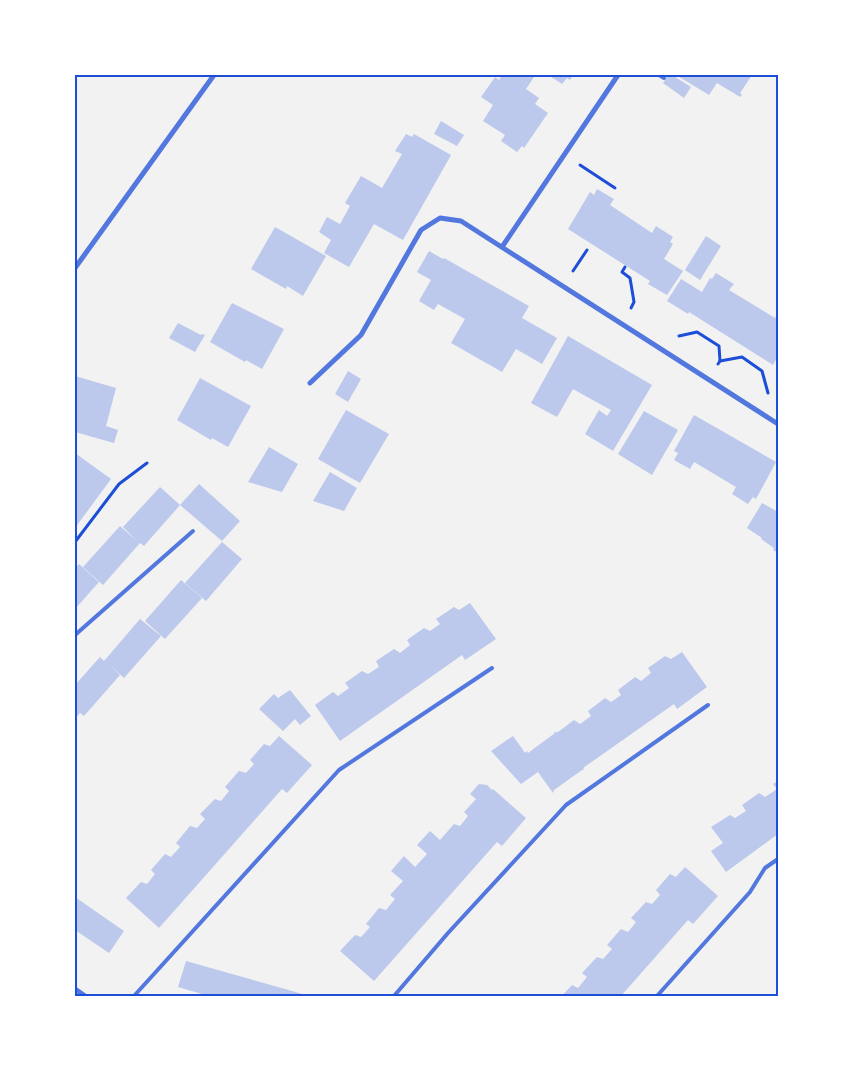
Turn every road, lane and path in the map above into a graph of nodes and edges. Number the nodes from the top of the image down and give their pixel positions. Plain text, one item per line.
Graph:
1 (214, 75) edge
2 (618, 75) edge
3 (659, 75) edge
4 (664, 78) dead end
5 (564, 156) junction
6 (615, 188) dead end
7 (502, 247) junction
8 (587, 250) dead end
9 (75, 268) edge
10 (625, 268) dead end
11 (574, 269) dead end
12 (621, 323) junction
13 (667, 353) junction
14 (720, 361) junction
15 (709, 379) junction
16 (310, 383) dead end
17 (768, 392) dead end
18 (778, 424) edge
19 (147, 463) dead end
20 (193, 531) dead end
21 (75, 542) edge
22 (75, 635) edge
23 (492, 668) dead end
24 (708, 705) dead end
25 (778, 859) edge
26 (75, 989) edge
27 (83, 996) edge
28 (134, 996) edge
29 (394, 996) edge
30 (657, 996) edge

1 - 9 street
2 - 5 street
3 - 4 lane
5 - 6 path
5 - 7 street
7 - 12 street
7 - 16 street
8 - 11 path
10 - 12 path
12 - 13 street
13 - 14 path
13 - 15 street
14 - 15 path
14 - 17 path
15 - 18 street
19 - 21 path
20 - 22 lane
23 - 28 lane
24 - 29 lane
25 - 30 lane
26 - 27 street

